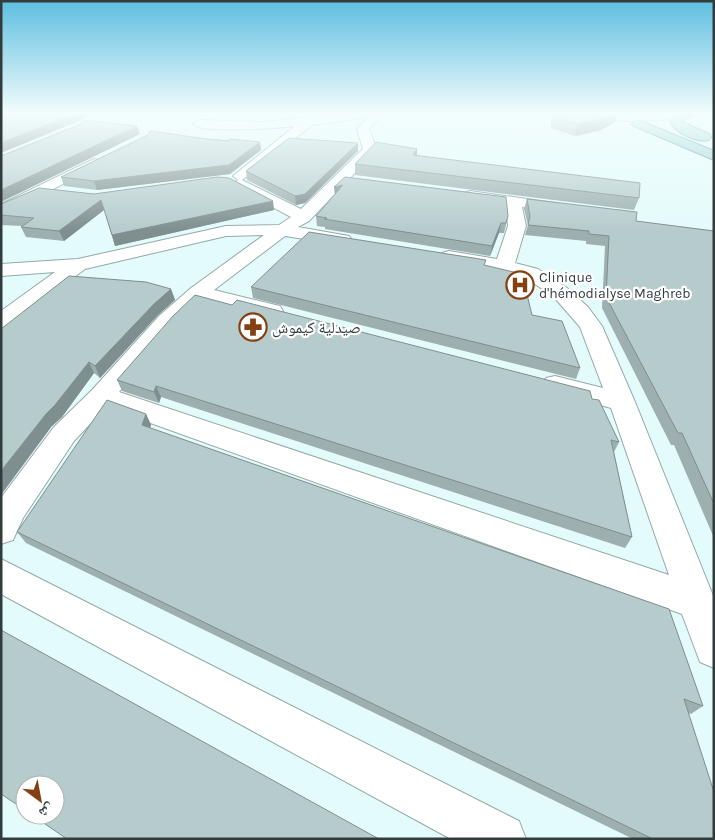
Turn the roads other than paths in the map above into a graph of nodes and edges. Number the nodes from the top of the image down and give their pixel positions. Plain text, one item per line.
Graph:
1 (268, 152) edge
2 (367, 152) edge
3 (110, 155) edge
4 (340, 179) junction
5 (359, 181) edge
6 (41, 190) junction
7 (453, 193) edge
8 (69, 194) edge
9 (514, 201) junction
10 (1, 210) edge
11 (581, 210) edge
12 (303, 217) junction
13 (282, 230) junction
14 (369, 244) edge
15 (427, 254) edge
16 (78, 265) junction
17 (504, 266) junction
18 (1, 270) edge
19 (1, 278) edge
20 (198, 292) junction
21 (28, 300) junction
22 (294, 317) edge
23 (1, 321) edge
24 (535, 379) edge
25 (101, 396) junction
26 (622, 402) junction
27 (1, 530) edge
28 (1, 575) edge
29 (695, 601) junction
30 (714, 648) edge
31 (501, 839) edge

1 - 12 street
2 - 4 street
3 - 6 street
4 - 5 street
4 - 12 street
6 - 8 street
6 - 10 street
7 - 9 street
9 - 11 street
9 - 17 street
12 - 13 street
13 - 14 street
13 - 16 street
13 - 20 street
15 - 17 street
16 - 18 street
16 - 21 street
17 - 26 street
19 - 21 street
20 - 22 street
20 - 25 street
21 - 23 street
24 - 26 street
25 - 27 street
25 - 29 street
26 - 29 street
28 - 31 street
29 - 30 street

